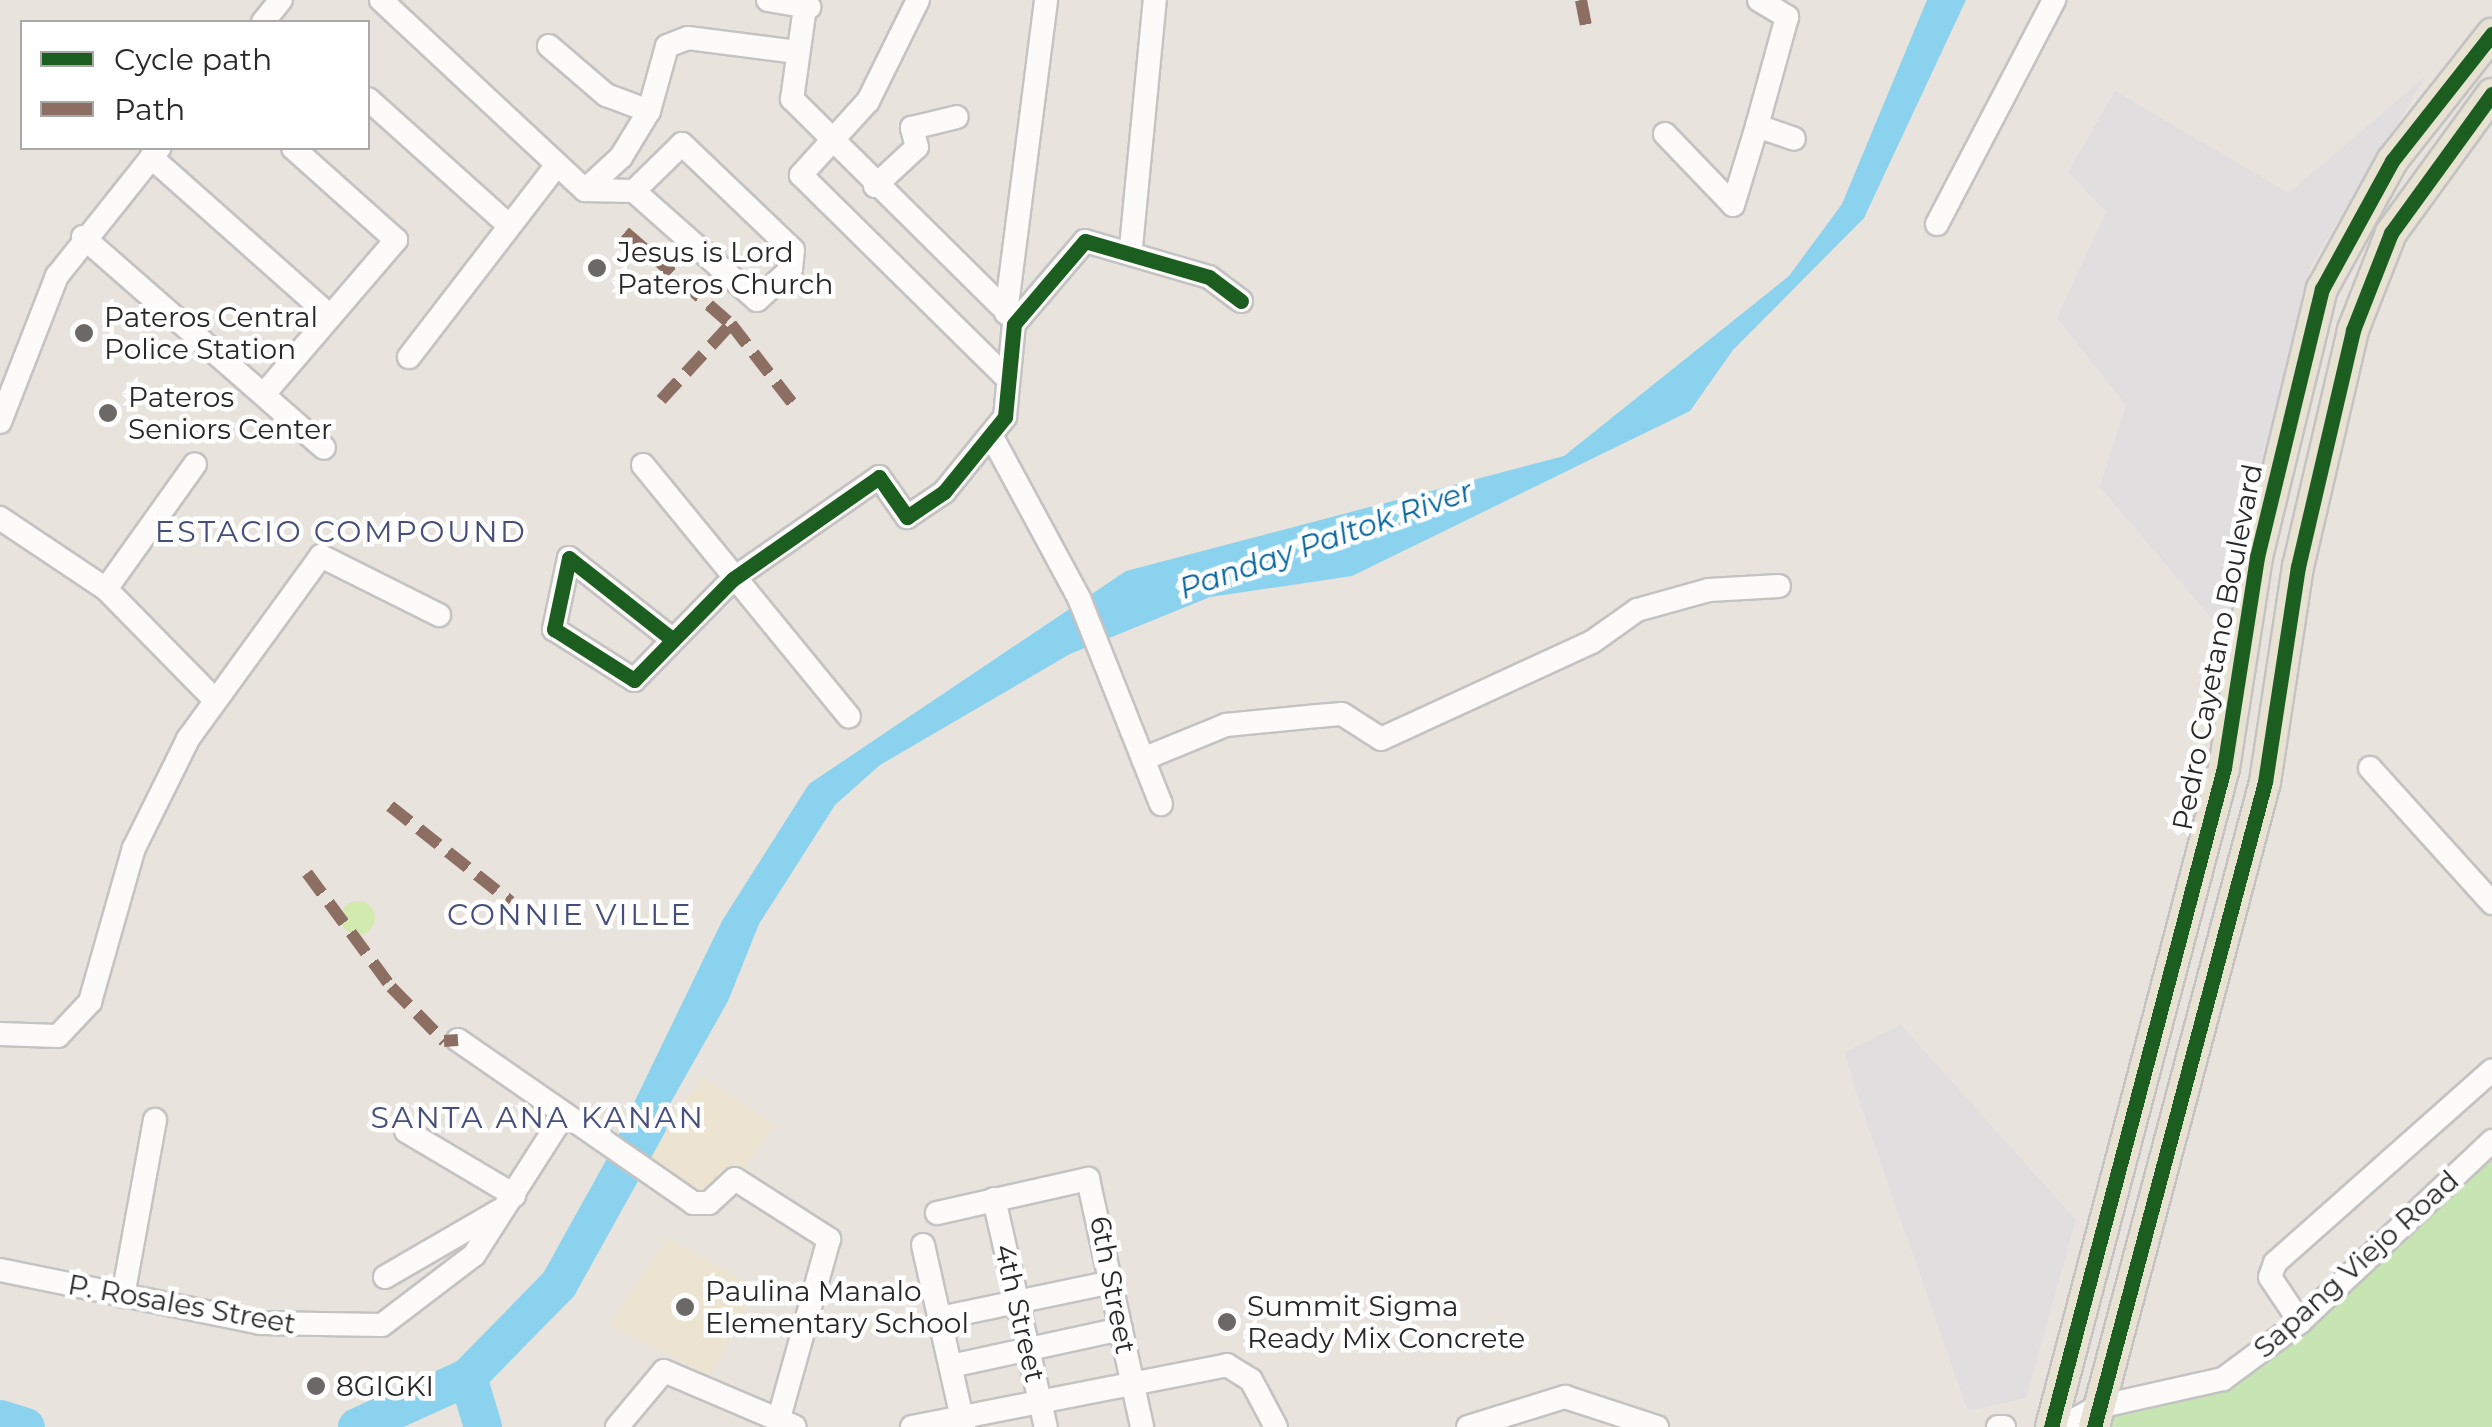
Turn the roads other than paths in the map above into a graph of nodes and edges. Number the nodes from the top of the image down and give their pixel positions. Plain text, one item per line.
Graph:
1 (380, 0) edge
2 (768, 0) edge
3 (918, 0) edge
4 (1046, 0) edge
5 (1155, 0) edge
6 (1760, 0) edge
7 (2054, 0) edge
8 (806, 4) edge
9 (2492, 34) edge
10 (549, 46) dead end
11 (797, 52) junction
12 (2492, 94) edge
13 (370, 101) edge
14 (649, 111) junction
15 (956, 117) dead end
16 (1757, 126) junction
17 (1665, 134) dead end
18 (1794, 139) dead end
19 (830, 141) junction
20 (295, 150) edge
21 (155, 152) edge
22 (557, 165) junction
23 (876, 186) junction
24 (585, 190) junction
25 (634, 190) junction
26 (506, 222) junction
27 (1937, 224) dead end
28 (83, 237) junction
29 (1132, 247) junction
30 (1242, 302) dead end
31 (1007, 314) junction
32 (330, 316) junction
33 (409, 357) dead end
34 (1006, 377) junction
35 (264, 394) junction
36 (0, 422) edge
37 (992, 437) junction
38 (324, 448) dead end
39 (195, 464) dead end
40 (642, 465) dead end
41 (0, 518) edge
42 (733, 579) junction
43 (1779, 586) dead end
44 (106, 589) junction
45 (439, 615) dead end
46 (668, 636) junction
47 (212, 698) junction
48 (849, 717) dead end
49 (1143, 760) junction
50 (2370, 768) dead end
51 (1161, 804) dead end
52 (2492, 903) edge
53 (0, 1034) edge
54 (458, 1040) dead end
55 (2492, 1070) edge
56 (564, 1116) junction
57 (154, 1120) dead end
58 (406, 1131) dead end
59 (2492, 1141) edge
60 (994, 1199) junction
61 (510, 1201) junction
62 (937, 1213) dead end
63 (924, 1246) dead end
64 (0, 1270) edge
65 (385, 1277) dead end
66 (1112, 1282) junction
67 (123, 1296) junction
68 (1017, 1301) junction
69 (940, 1318) junction
70 (2300, 1322) junction
71 (1121, 1329) junction
72 (1028, 1350) junction
73 (950, 1366) junction
74 (1133, 1384) junction
75 (1041, 1402) junction
76 (2096, 1417) edge
77 (963, 1422) edge
78 (787, 1423) edge
79 (616, 1427) edge
80 (912, 1427) edge
81 (1046, 1427) edge
82 (1142, 1427) edge
83 (1276, 1427) edge
84 (1468, 1427) edge
85 (1657, 1427) edge
86 (2051, 1427) edge
87 (2060, 1427) edge

1 - 22 street
2 - 8 street
3 - 19 street
4 - 31 street
5 - 29 street
6 - 16 street
7 - 27 street
8 - 11 street
9 - 86 main road, Pedro Cayetano Boulevard
10 - 14 street
11 - 14 street
11 - 19 street
12 - 76 main road
13 - 26 street
14 - 24 street
15 - 23 street
16 - 17 street
16 - 18 street
19 - 23 street
19 - 34 street
20 - 32 street
21 - 28 street
21 - 32 street
22 - 24 street
22 - 26 street
23 - 31 street
24 - 25 street
25 - 25 street
26 - 33 street
28 - 35 street
28 - 36 street
29 - 30 street
29 - 31 street
31 - 34 street
32 - 35 street
34 - 37 street
35 - 38 street
37 - 42 street
37 - 49 street
39 - 44 street
40 - 42 street
41 - 44 street
42 - 46 street
42 - 48 street
43 - 49 street
44 - 47 street
45 - 47 street
46 - 46 street
47 - 53 street
49 - 51 street
50 - 52 street
54 - 56 street
55 - 70 street
56 - 61 street, P. Rosales Street
56 - 78 street
57 - 67 street
58 - 61 street
59 - 70 street, Sapang Viejo Road
60 - 62 street, 6th Street
60 - 66 street, 6th Street
60 - 68 street, 4th Street
61 - 65 street
61 - 67 street, P. Rosales Street
63 - 69 street
64 - 67 street, P. Rosales Street
66 - 68 street
66 - 71 street, 6th Street
68 - 69 street
68 - 72 street, 4th Street
69 - 73 street
70 - 76 street, Sapang Viejo Road
71 - 72 street
71 - 74 street, 6th Street
72 - 73 street
72 - 75 street, 4th Street
73 - 77 street
74 - 75 street
74 - 82 street, 6th Street
74 - 83 street
75 - 77 street
75 - 81 street, 4th Street
76 - 87 street, Sapang Viejo Road
77 - 80 street
78 - 79 street
84 - 85 street

